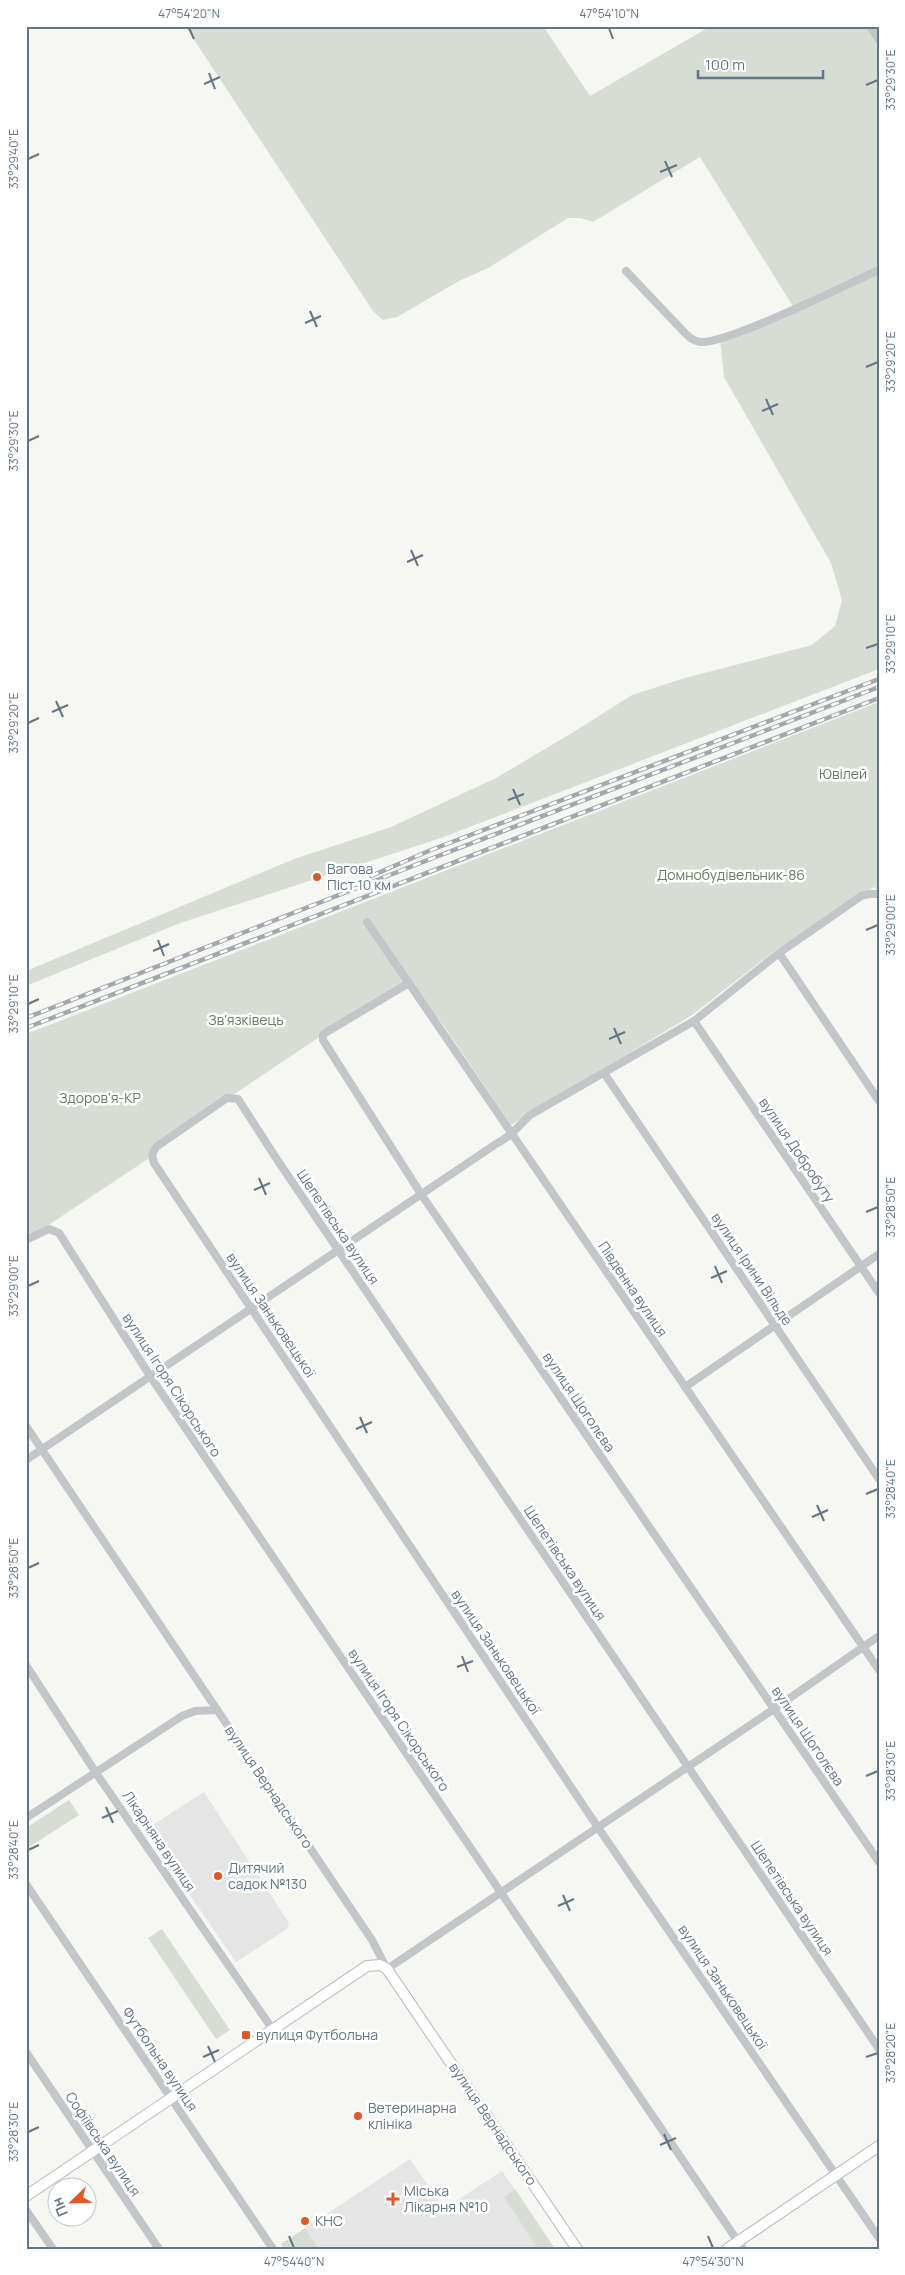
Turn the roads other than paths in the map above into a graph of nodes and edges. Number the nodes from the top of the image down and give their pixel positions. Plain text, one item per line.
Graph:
1 (870, 26) edge
2 (879, 40) edge
3 (626, 270) dead end
4 (879, 270) edge
5 (876, 894) edge
6 (879, 901) edge
7 (367, 922) dead end
8 (779, 954) junction
9 (408, 983) junction
10 (694, 1021) junction
11 (604, 1073) junction
12 (228, 1098) joint
13 (879, 1101) edge
14 (513, 1135) junction
15 (421, 1194) junction
16 (26, 1240) edge
17 (339, 1250) junction
18 (879, 1254) edge
19 (861, 1266) junction
20 (879, 1293) edge
21 (251, 1307) junction
22 (775, 1325) junction
23 (150, 1376) junction
24 (685, 1387) junction
25 (26, 1426) edge
26 (42, 1449) junction
27 (26, 1460) edge
28 (879, 1479) edge
29 (879, 1636) edge
30 (863, 1647) junction
31 (26, 1666) edge
32 (879, 1670) edge
33 (774, 1709) junction
34 (217, 1710) junction
35 (687, 1766) junction
36 (96, 1773) junction
37 (26, 1818) edge
38 (597, 1826) junction
39 (879, 1862) edge
40 (26, 1884) edge
41 (499, 1892) junction
42 (387, 1969) junction
43 (273, 2030) junction
44 (879, 2049) edge
45 (26, 2052) edge
46 (171, 2098) junction
47 (879, 2146) edge
48 (92, 2151) junction
49 (836, 2175) junction
50 (26, 2196) edge
51 (26, 2210) edge
52 (879, 2238) edge
53 (741, 2245) edge
54 (52, 2249) edge
55 (159, 2249) edge
56 (273, 2249) edge
57 (577, 2249) edge
58 (727, 2249) edge

1 - 2 street
3 - 4 street
5 - 6 street
5 - 8 street
7 - 9 street, Південна вулиця
8 - 10 street
8 - 13 street
9 - 14 street, Південна вулиця
9 - 15 street, вулиця Щоголєва
10 - 11 street
10 - 19 street, вулиця Добробуту
11 - 14 street
11 - 22 street, вулиця Ірини Вільде
12 - 17 street, Шепетівська вулиця
12 - 21 street, вулиця Заньковецької
14 - 15 street
14 - 24 street, Південна вулиця
15 - 17 street
15 - 33 street, вулиця Щоголєва
16 - 23 street, вулиця Ігоря Сікорського
17 - 21 street
17 - 35 street, Шепетівська вулиця
18 - 19 street
19 - 20 street, вулиця Добробуту
19 - 22 street
21 - 23 street
21 - 38 street, вулиця Заньковецької
22 - 24 street
22 - 28 street, вулиця Ірини Вільде
23 - 26 street
23 - 41 street, вулиця Ігоря Сікорського
24 - 30 street, Південна вулиця
25 - 26 street, вулиця Вернадського
26 - 27 street
26 - 34 street, вулиця Вернадського
29 - 30 street
30 - 32 street, Південна вулиця
30 - 33 street
31 - 36 street, Лікарняна вулиця
33 - 35 street
33 - 39 street, вулиця Щоголєва
34 - 36 street
34 - 42 street, вулиця Вернадського
35 - 38 street
35 - 44 street, Шепетівська вулиця
36 - 37 street
36 - 43 street, Лікарняна вулиця
38 - 41 street
38 - 49 street, вулиця Заньковецької
40 - 46 street, Футбольна вулиця
41 - 42 street
41 - 53 street, вулиця Ігоря Сікорського
42 - 43 street
42 - 57 street, вулиця Вернадського
43 - 46 street
45 - 48 street, Софіївська вулиця
46 - 48 street
46 - 56 street, Футбольна вулиця
47 - 49 street
48 - 50 street
48 - 55 street, Софіївська вулиця
49 - 52 street, вулиця Заньковецької
49 - 53 street
51 - 54 street
53 - 58 street

